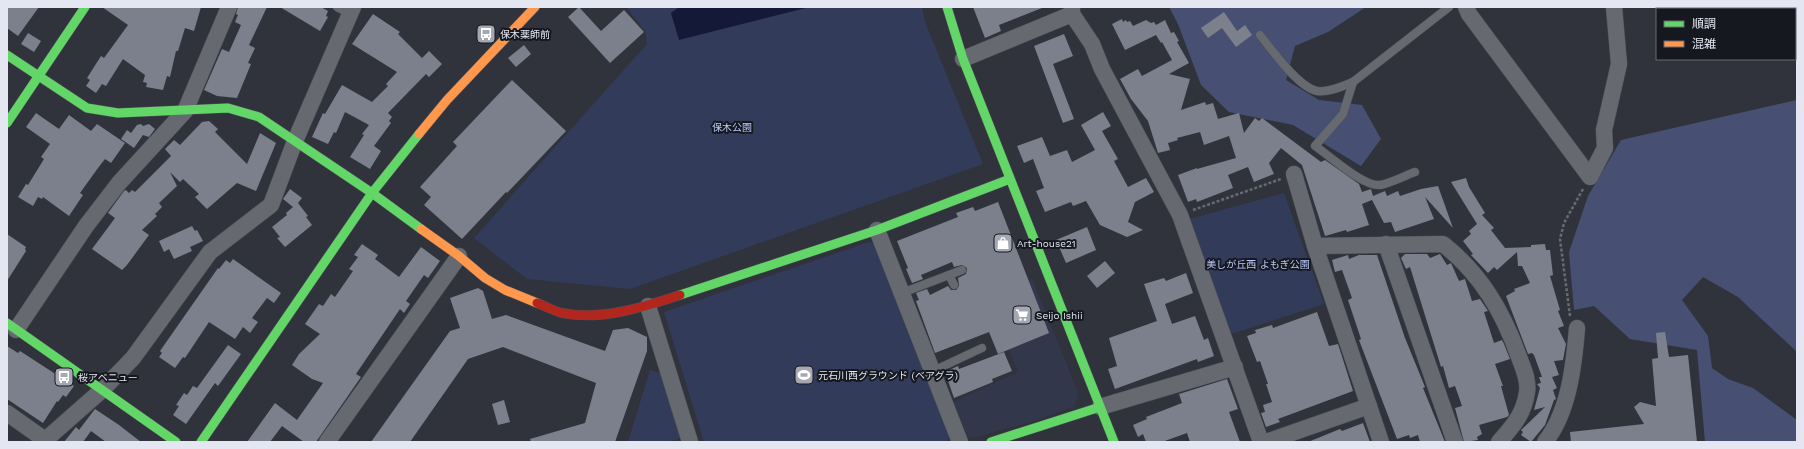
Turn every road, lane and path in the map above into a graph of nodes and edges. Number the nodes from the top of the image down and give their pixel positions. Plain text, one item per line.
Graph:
1 (85, 7) edge
2 (229, 7) edge
3 (535, 7) edge
4 (946, 7) edge
5 (1449, 7) edge
6 (1466, 7) edge
7 (1614, 7) edge
8 (346, 9) edge
9 (1072, 11) edge
10 (1260, 35) dead end
11 (7, 55) edge
12 (963, 59) junction
13 (39, 76) junction
14 (1353, 82) junction
15 (185, 111) junction
16 (7, 123) edge
17 (295, 141) junction
18 (1415, 172) dead end
19 (1294, 174) joint
20 (1590, 177) junction
21 (1010, 179) junction
22 (372, 194) junction
23 (1180, 215) junction
24 (877, 230) junction
25 (1386, 244) junction
26 (1315, 246) junction
27 (459, 256) junction
28 (962, 270) dead end
29 (949, 275) junction
30 (954, 285) dead end
31 (902, 293) junction
32 (648, 306) junction
33 (12, 326) edge
34 (1576, 328) joint
35 (982, 348) dead end
36 (1235, 367) junction
37 (933, 371) junction
38 (102, 390) junction
39 (1368, 406) junction
40 (1100, 407) junction
41 (7, 413) edge
42 (46, 441) edge
43 (176, 442) edge
44 (200, 442) edge
45 (327, 442) edge
46 (690, 442) edge
47 (960, 442) edge
48 (991, 442) edge
49 (1114, 442) edge
50 (1261, 442) edge
51 (1266, 442) edge
52 (1381, 442) edge
53 (1455, 442) edge
54 (1499, 442) edge
55 (1545, 442) edge

1 - 13 street
2 - 15 street
3 - 22 street
4 - 12 street
5 - 14 lane
6 - 20 street
7 - 20 street
8 - 17 street
9 - 12 street
9 - 23 street
10 - 14 lane
11 - 13 street
12 - 21 street
13 - 15 street
13 - 16 street
14 - 18 lane
15 - 17 street
15 - 33 street
17 - 22 street
17 - 38 street
19 - 23 path
19 - 26 street
20 - 34 path
21 - 24 street
21 - 40 street
22 - 27 street
22 - 44 street
23 - 36 street
24 - 31 street
24 - 32 street
25 - 26 street
25 - 53 street
25 - 54 street
26 - 39 street
27 - 32 street
27 - 45 street
28 - 29 lane
29 - 30 lane
29 - 31 lane
31 - 37 street
32 - 46 street
33 - 38 street
34 - 55 street
35 - 37 lane
36 - 40 street
36 - 50 street
37 - 47 street
38 - 42 street
38 - 43 street
39 - 51 street
39 - 52 street
40 - 48 street
40 - 49 street
41 - 42 street

